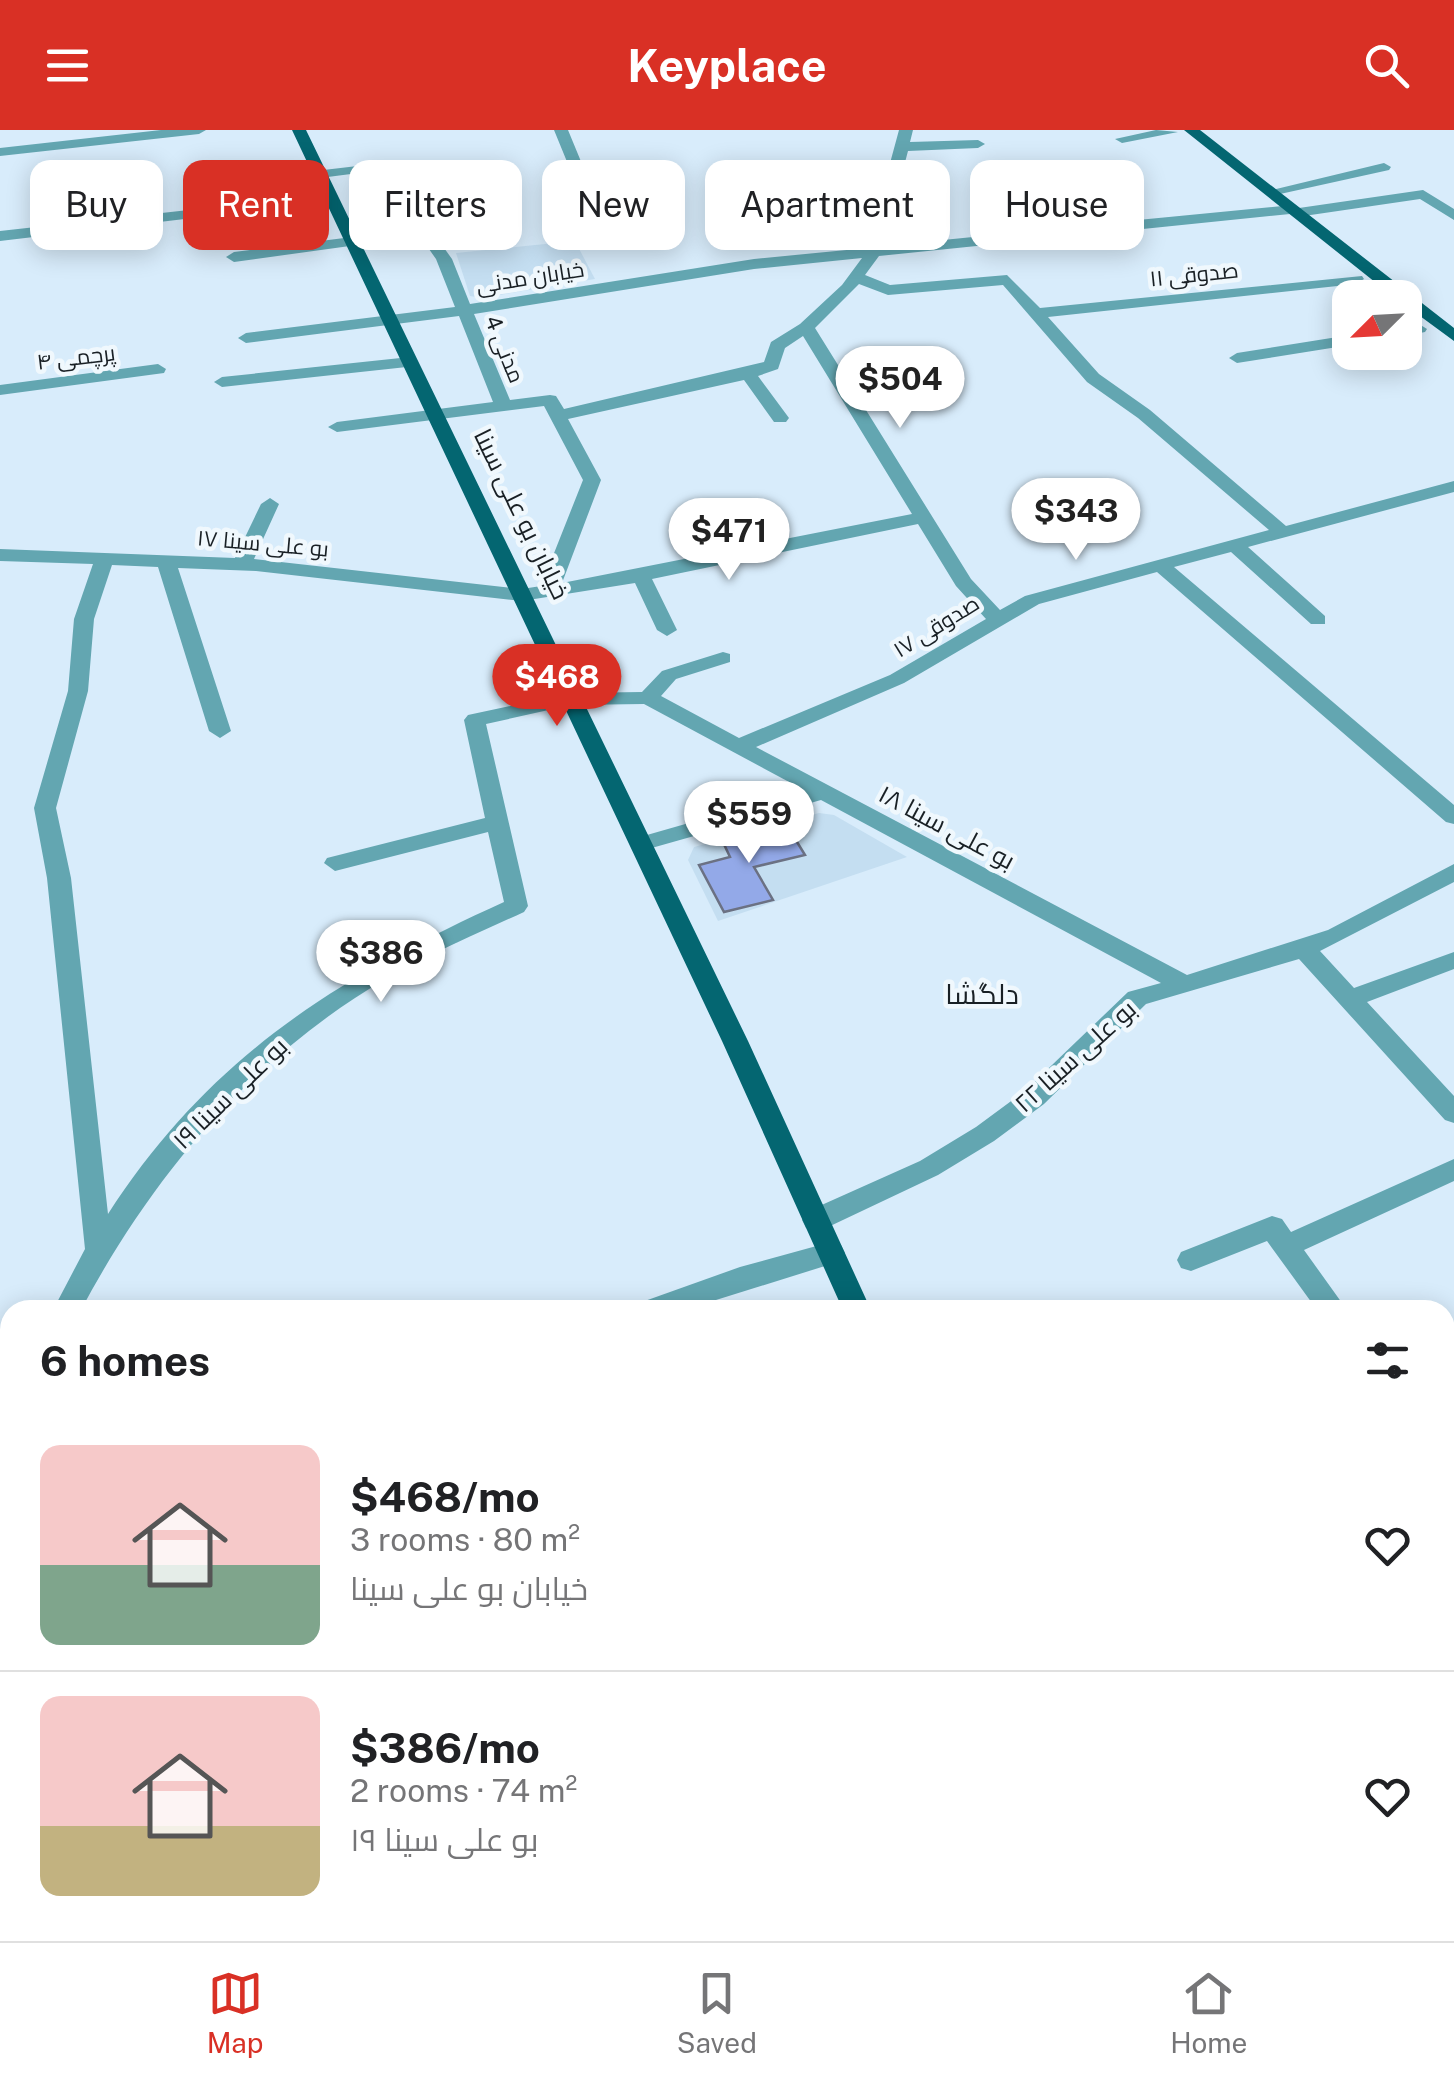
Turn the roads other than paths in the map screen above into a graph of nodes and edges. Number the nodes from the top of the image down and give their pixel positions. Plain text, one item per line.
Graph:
1 (199, 130) edge
2 (299, 130) edge
3 (561, 130) edge
4 (906, 130) edge
5 (1191, 130) edge
6 (1170, 131) edge
7 (1122, 140) dead end
8 (979, 145) dead end
9 (901, 147) junction
10 (0, 152) edge
11 (313, 160) edge
12 (573, 160) edge
13 (1384, 167) dead end
14 (329, 173) edge
15 (1271, 192) junction
16 (329, 194) edge
17 (331, 198) junction
18 (1290, 214) junction
19 (1454, 216) edge
20 (1144, 226) edge
21 (0, 236) edge
22 (349, 236) edge
23 (1330, 239) junction
24 (349, 242) edge
25 (970, 242) edge
26 (1310, 242) junction
27 (356, 250) edge
28 (874, 252) junction
29 (234, 256) dead end
30 (857, 276) junction
31 (1356, 279) joint
32 (466, 310) junction
33 (1037, 313) junction
34 (390, 320) junction
35 (806, 327) junction
36 (1422, 334) edge
37 (1454, 336) edge
38 (246, 338) dead end
39 (1332, 343) edge
40 (1454, 355) edge
41 (1237, 358) dead end
42 (410, 362) junction
43 (158, 369) dead end
44 (748, 374) junction
45 (222, 382) dead end
46 (0, 390) edge
47 (503, 404) junction
48 (556, 407) junction
49 (435, 414) junction
50 (780, 418) dead end
51 (338, 428) dead end
52 (1450, 491) edge
53 (270, 504) dead end
54 (926, 516) junction
55 (1283, 532) junction
56 (1235, 546) junction
57 (0, 555) edge
58 (104, 559) junction
59 (166, 561) junction
60 (242, 564) junction
61 (1161, 566) junction
62 (641, 576) junction
63 (549, 590) junction
64 (522, 595) junction
65 (996, 618) junction
66 (1318, 620) dead end
67 (667, 630) dead end
68 (723, 658) dead end
69 (648, 698) junction
70 (571, 700) junction
71 (220, 732) dead end
72 (738, 746) junction
73 (824, 792) junction
74 (1454, 817) edge
75 (498, 822) junction
76 (640, 844) junction
77 (335, 863) dead end
78 (1454, 872) edge
79 (1304, 949) junction
80 (1454, 960) edge
81 (1183, 984) junction
82 (1353, 998) junction
83 (1454, 1112) edge
84 (1454, 1169) edge
85 (816, 1220) junction
86 (98, 1246) junction
87 (1286, 1246) junction
88 (831, 1253) junction
89 (1191, 1260) dead end
90 (72, 1300) edge
91 (680, 1300) edge
92 (852, 1300) edge
93 (1326, 1300) edge

1 - 10 street
2 - 11 main road, خیابان بو علی سینا
3 - 12 street
4 - 9 street
5 - 15 main road
6 - 7 street
6 - 18 main road
8 - 9 street
9 - 28 street
13 - 15 street
14 - 32 street, مدنی 4
15 - 18 main road
16 - 17 main road, خیابان بو علی سینا
17 - 21 street
17 - 22 main road, خیابان بو علی سینا
18 - 19 street, خیابان مدنی
18 - 20 street, خیابان مدنی
18 - 23 main road
18 - 26 main road
23 - 26 main road
23 - 37 main road
24 - 29 street
25 - 28 street, خیابان مدنی
26 - 31 main road
27 - 34 main road, خیابان بو علی سینا
28 - 30 street
28 - 32 street, خیابان مدنی
30 - 33 street
30 - 35 street
31 - 33 street, صدوقی ۱۱
32 - 34 street, خیابان مدنی
32 - 47 street, مدنی 4
33 - 55 street
34 - 38 street, خیابان مدنی
34 - 42 main road, خیابان بو علی سینا
35 - 44 street
35 - 54 street
36 - 40 main road
39 - 41 street
42 - 45 street
42 - 49 main road, خیابان بو علی سینا
43 - 46 street, پرچمی ۴
44 - 48 street
44 - 50 street
47 - 48 street
47 - 49 street
48 - 63 street
49 - 51 street
49 - 64 main road, خیابان بو علی سینا
52 - 55 street, صدوقی ۱۷
53 - 60 street
54 - 62 street, بو علی سینا ۱۷
54 - 65 street
55 - 56 street, صدوقی ۱۷
56 - 61 street, صدوقی ۱۷
56 - 66 street
57 - 58 street, بو علی سینا ۱۷
58 - 59 street, بو علی سینا ۱۷
58 - 86 street
59 - 60 street, بو علی سینا ۱۷
59 - 71 street
60 - 64 street, بو علی سینا ۱۷
61 - 65 street, صدوقی ۱۷
61 - 74 street
62 - 63 street, بو علی سینا ۱۷
62 - 67 street
63 - 64 street, بو علی سینا ۱۷
64 - 70 main road, خیابان بو علی سینا
65 - 72 street, صدوقی ۱۷
68 - 69 street
69 - 70 street, بو علی سینا ۱۸
69 - 72 street, بو علی سینا ۱۸
70 - 75 street, بو علی سینا ۱۹
70 - 76 main road, خیابان بو علی سینا
72 - 73 street, بو علی سینا ۱۸
73 - 76 street
73 - 81 street, بو علی سینا ۱۸
75 - 77 street
75 - 86 street, بو علی سینا ۱۹
76 - 85 main road, خیابان بو علی سینا
78 - 79 street, بو علی سینا ۲۲
79 - 81 street, بو علی سینا ۲۲
79 - 82 street
80 - 82 street
81 - 85 street, بو علی سینا ۲۲
82 - 83 street
84 - 87 street
85 - 88 main road, خیابان بو علی سینا
86 - 90 street, بو علی سینا ۱۹
87 - 89 street
87 - 93 street
88 - 91 street
88 - 92 main road, خیابان بو علی سینا

